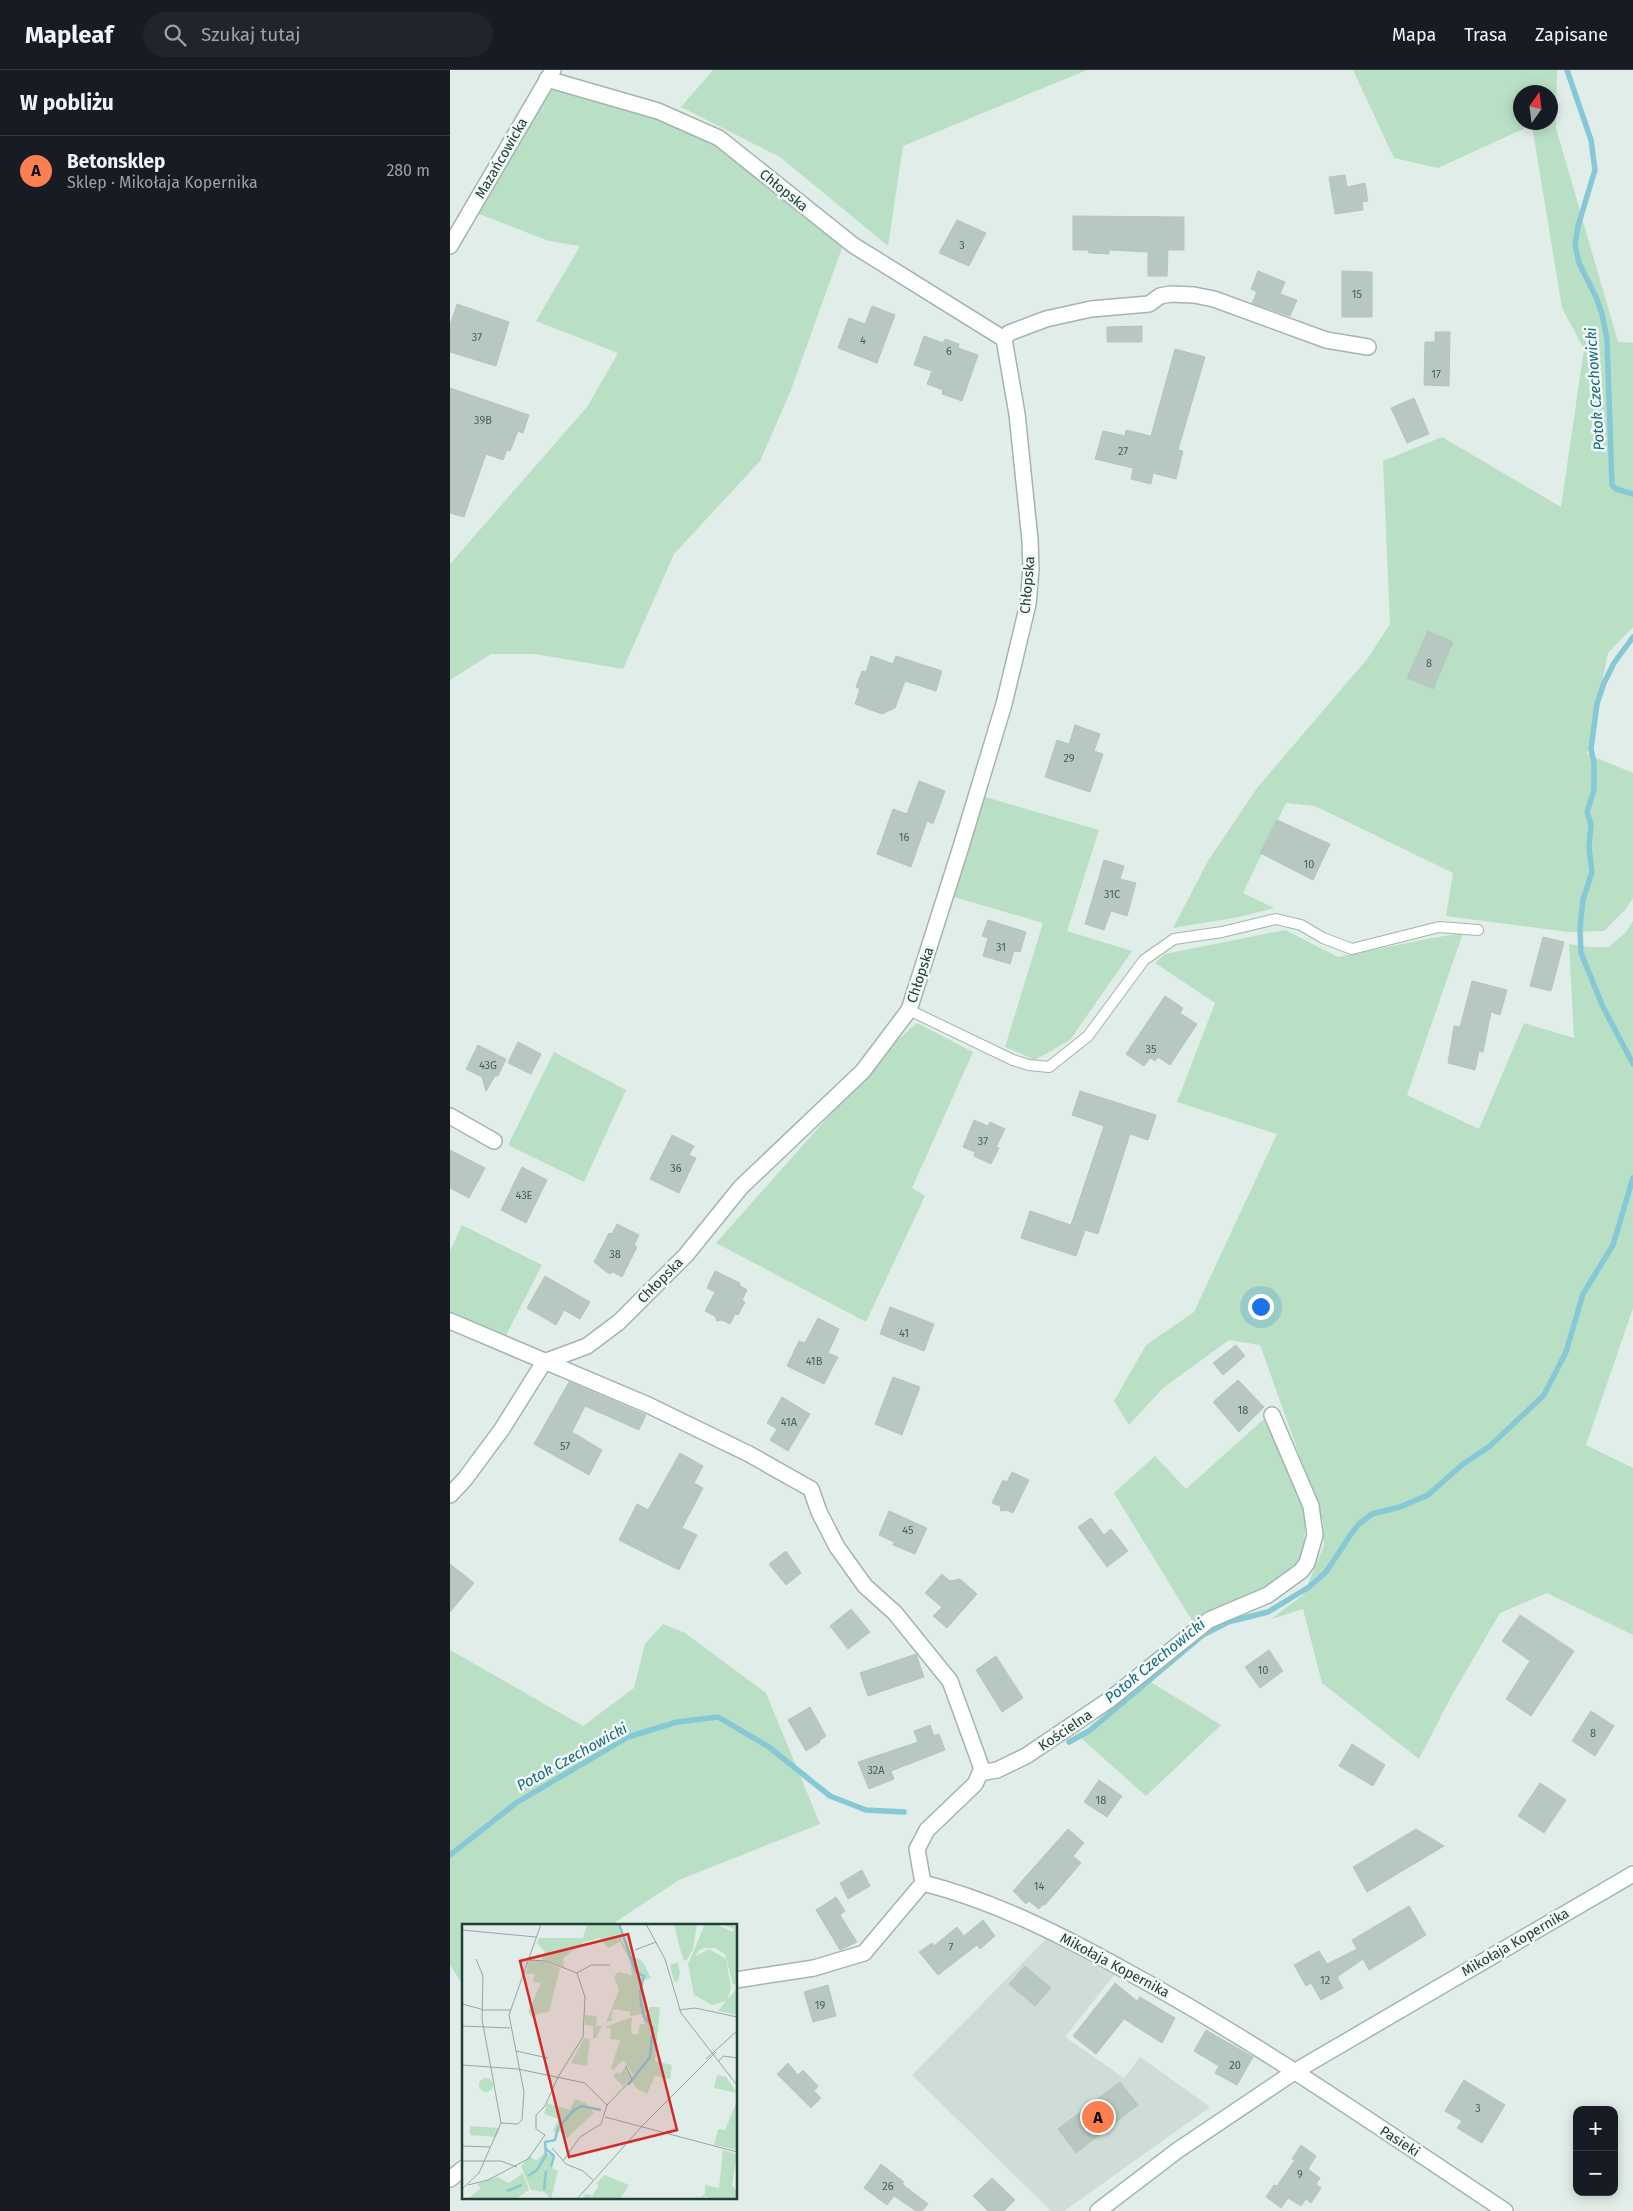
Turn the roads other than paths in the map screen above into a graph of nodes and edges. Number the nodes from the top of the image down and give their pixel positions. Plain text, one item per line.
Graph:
1 (550, 74) edge
2 (450, 246) edge
3 (1004, 340) junction
4 (1368, 347) dead end
5 (1478, 930) dead end
6 (909, 1010) junction
7 (450, 1116) edge
8 (494, 1141) dead end
9 (450, 1321) edge
10 (544, 1362) junction
11 (1272, 1416) dead end
12 (450, 1495) edge
13 (980, 1773) junction
14 (1633, 1874) edge
15 (923, 1883) junction
16 (738, 1980) edge
17 (1294, 2072) junction
18 (462, 2170) edge
19 (450, 2179) edge
20 (1098, 2211) edge
21 (1505, 2211) edge

1 - 2 street, Mazańcowicka
1 - 3 street, Chłopska
3 - 4 street
3 - 6 street, Chłopska
5 - 6 lane
6 - 10 street, Chłopska
7 - 8 street
9 - 10 street
10 - 12 street
10 - 13 street
11 - 13 street, Kościelna
13 - 15 street
14 - 17 street, Mikołaja Kopernika
15 - 16 street
15 - 17 street, Mikołaja Kopernika
17 - 20 street, Mikołaja Kopernika
17 - 21 street, Pasieki
18 - 19 street

